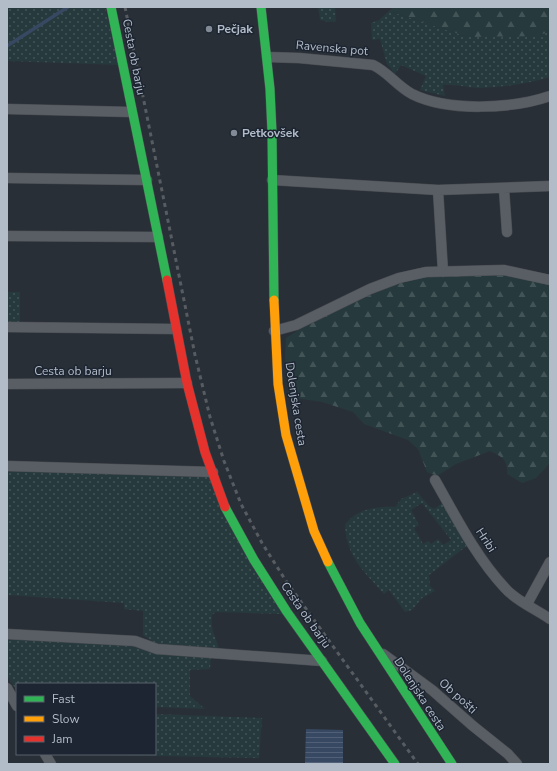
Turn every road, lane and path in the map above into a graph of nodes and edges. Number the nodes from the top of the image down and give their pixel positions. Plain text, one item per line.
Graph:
1 (111, 7) edge
2 (260, 7) edge
3 (267, 57) junction
4 (550, 96) edge
5 (7, 109) edge
6 (131, 112) junction
7 (7, 178) edge
8 (147, 180) junction
9 (272, 180) junction
10 (550, 186) edge
11 (504, 189) junction
12 (438, 190) junction
13 (507, 232) dead end
14 (7, 236) edge
15 (158, 238) junction
16 (443, 272) junction
17 (550, 280) edge
18 (7, 327) edge
19 (176, 329) junction
20 (274, 331) junction
21 (187, 383) junction
22 (7, 384) edge
23 (7, 466) edge
24 (213, 472) junction
25 (435, 480) dead end
26 (550, 562) edge
27 (527, 604) junction
28 (550, 619) edge
29 (7, 634) edge
30 (378, 651) junction
31 (322, 661) junction
32 (7, 688) edge
33 (16, 704) edge
34 (46, 755) edge
35 (51, 764) edge
36 (395, 764) edge
37 (452, 764) edge
38 (517, 764) edge

1 - 6 street, Cesta ob barju
2 - 3 street, Dolenjska cesta
3 - 4 street, Ravenska pot
3 - 9 street, Dolenjska cesta
5 - 6 street, Cesta ob barju
6 - 8 street, Cesta ob barju
7 - 8 street
8 - 15 street, Cesta ob barju
9 - 12 street
9 - 20 street, Dolenjska cesta
10 - 11 street
11 - 12 street
11 - 13 street
12 - 16 street
14 - 15 street
15 - 19 street, Cesta ob barju
16 - 17 street
16 - 20 street
18 - 19 street
19 - 21 street, Cesta ob barju
20 - 30 street, Dolenjska cesta
21 - 22 street, Cesta ob barju
21 - 24 street, Cesta ob barju
23 - 24 street
24 - 31 street, Cesta ob barju
25 - 27 street, Hribi
26 - 27 street
27 - 28 street, Hribi
29 - 31 street
30 - 37 street, Dolenjska cesta
30 - 38 street, Ob pošti
31 - 36 street, Cesta ob barju
32 - 33 street
34 - 35 street

